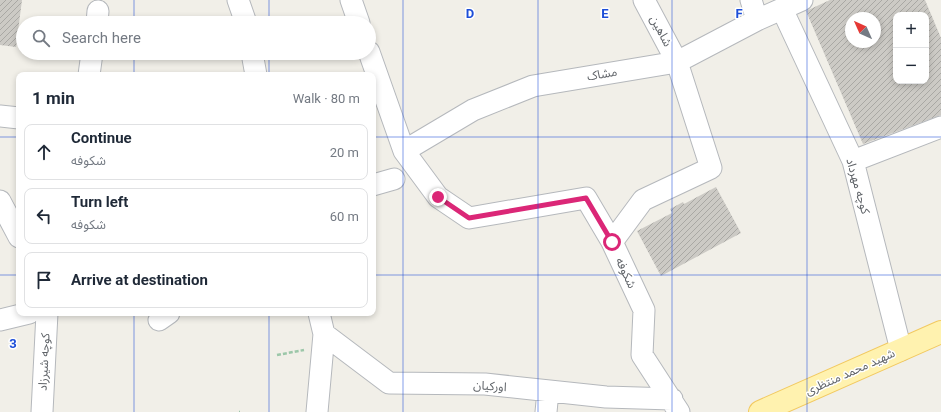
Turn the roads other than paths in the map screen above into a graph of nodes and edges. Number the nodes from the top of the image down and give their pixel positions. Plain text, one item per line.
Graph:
1 (238, 0) edge
2 (351, 0) edge
3 (644, 0) edge
4 (751, 0) edge
5 (802, 0) edge
6 (782, 9) junction
7 (244, 16) edge
8 (357, 16) edge
9 (757, 20) junction
10 (91, 60) edge
11 (253, 60) edge
12 (372, 60) edge
13 (677, 62) junction
14 (89, 72) edge
15 (255, 72) edge
16 (376, 72) edge
17 (376, 72) edge
18 (0, 116) edge
19 (16, 118) edge
20 (941, 127) edge
21 (404, 152) junction
22 (853, 161) junction
23 (394, 179) dead end
24 (376, 184) edge
25 (0, 201) edge
26 (16, 231) edge
27 (612, 242) junction
28 (17, 316) edge
29 (47, 316) edge
30 (319, 316) edge
31 (0, 320) edge
32 (941, 332) edge
33 (323, 340) junction
34 (901, 350) junction
35 (548, 391) junction
36 (605, 404) edge
37 (676, 406) edge
38 (764, 411) edge
39 (42, 412) edge
40 (317, 412) edge
41 (546, 412) edge

1 - 7 lane
2 - 8 lane
3 - 13 lane, شاهین
4 - 9 lane
5 - 6 lane, مشاک
6 - 9 lane, مشاک
6 - 22 lane, کوچه مهرداد
9 - 13 lane, مشاک
10 - 14 lane
11 - 15 lane
12 - 16 lane
13 - 21 lane, مشاک
13 - 27 lane, شاهین
17 - 21 lane
18 - 19 lane
20 - 22 lane
21 - 27 lane, شکوفه
22 - 34 lane, کوچه مهرداد
23 - 24 lane
25 - 26 lane
27 - 37 lane, شکوفه
28 - 31 lane
29 - 39 lane, کوچه شیرزاد
30 - 33 lane
32 - 34 main road, شهید محمد منتظری
33 - 35 lane, اورکیان
33 - 40 lane
34 - 38 main road, شهید محمد منتظری
35 - 36 lane, اورکیان
35 - 41 lane
36 - 37 lane, اورکیان

